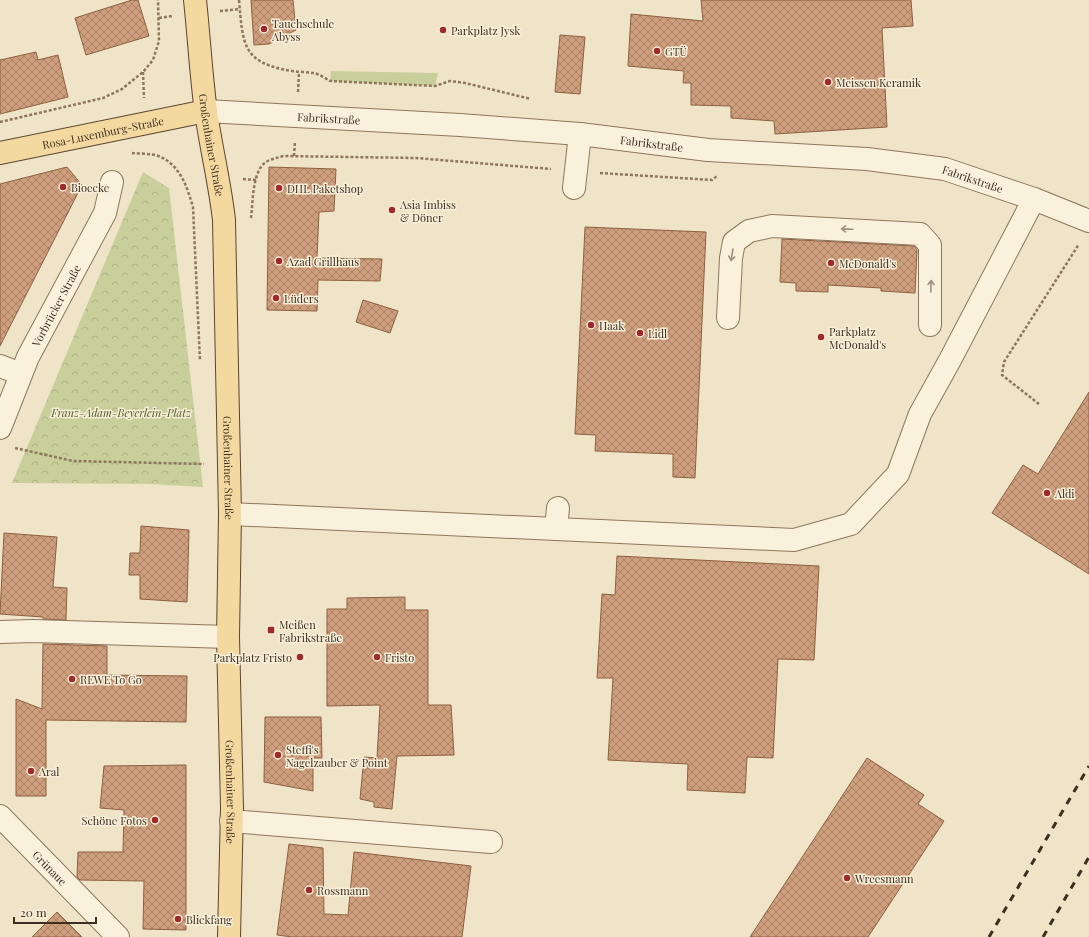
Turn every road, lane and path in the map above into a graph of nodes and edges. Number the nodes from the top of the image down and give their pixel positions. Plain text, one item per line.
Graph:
1 (158, 0) edge
2 (195, 0) edge
3 (239, 0) edge
4 (531, 99) dead end
5 (206, 111) junction
6 (0, 122) edge
7 (580, 134) junction
8 (0, 153) edge
9 (129, 153) dead end
10 (718, 176) dead end
11 (574, 179) junction
12 (256, 180) dead end
13 (112, 182) dead end
14 (1034, 199) junction
15 (1089, 221) edge
16 (1081, 241) dead end
17 (728, 318) dead end
18 (930, 325) dead end
19 (200, 362) dead end
20 (0, 366) edge
21 (21, 374) junction
22 (1039, 404) dead end
23 (0, 428) edge
24 (14, 448) dead end
25 (228, 464) junction
26 (230, 514) junction
27 (0, 632) edge
28 (228, 637) junction
29 (0, 816) edge
30 (231, 820) junction
31 (491, 842) dead end
32 (118, 937) edge
33 (228, 937) edge

1 - 6 path
2 - 5 main road, Großenhainer Straße
3 - 4 path
5 - 7 street, Fabrikstraße
5 - 8 main road, Rosa-Luxemburg-Straße
5 - 25 main road, Großenhainer Straße
7 - 11 street
7 - 14 street, Fabrikstraße
9 - 19 path
10 - 11 path
11 - 12 path
13 - 21 street, Vorbrücker Straße
14 - 15 street, Fabrikstraße
14 - 26 street
16 - 22 path
18 -> 17 street
20 - 21 street
21 - 23 street, Vorbrücker Straße
24 - 25 path
25 - 26 main road, Großenhainer Straße
26 - 28 main road, Großenhainer Straße
27 - 28 street
28 - 30 main road, Großenhainer Straße
29 - 32 street, Grünaue
30 - 31 street
30 - 33 main road, Großenhainer Straße

